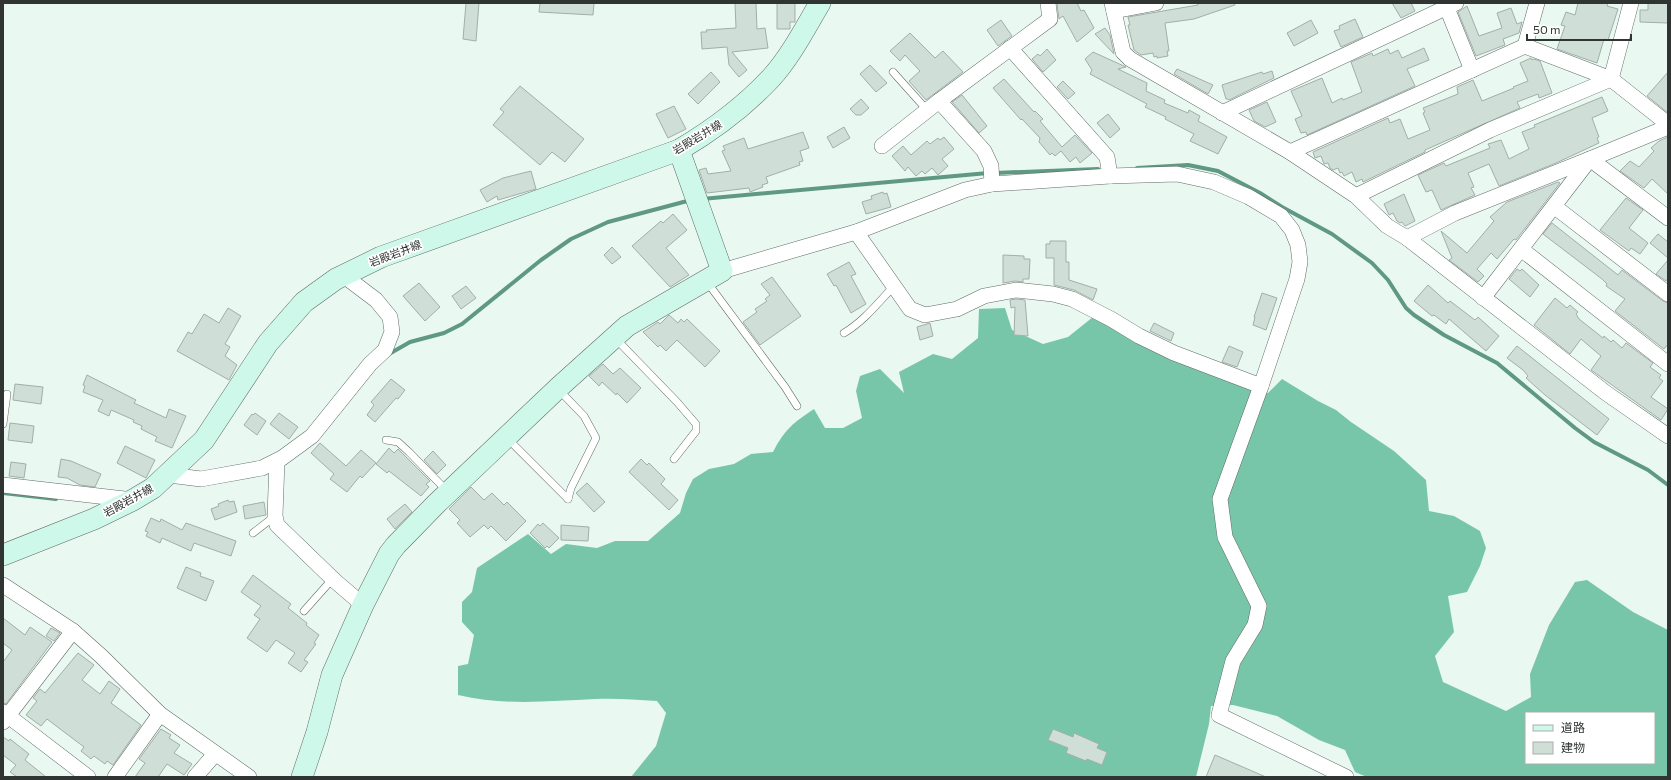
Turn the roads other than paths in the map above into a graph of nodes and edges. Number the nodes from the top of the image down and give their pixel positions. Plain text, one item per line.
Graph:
1 (820, 3) edge
2 (1048, 3) edge
3 (1156, 3) edge
4 (1538, 3) edge
5 (1631, 3) edge
6 (1451, 5) edge
7 (1113, 7) edge
8 (1525, 46) junction
9 (1010, 48) junction
10 (1472, 70) junction
11 (894, 72) dead end
12 (1611, 79) junction
13 (933, 105) junction
14 (1222, 113) junction
15 (1668, 124) edge
16 (1668, 127) edge
17 (882, 146) dead end
18 (679, 150) junction
19 (1290, 152) junction
20 (1590, 159) junction
21 (1110, 176) junction
22 (992, 184) junction
23 (1356, 196) junction
24 (1555, 207) junction
25 (1668, 218) edge
26 (856, 232) junction
27 (1407, 238) junction
28 (1521, 249) junction
29 (344, 275) junction
30 (714, 276) junction
31 (894, 285) junction
32 (1668, 294) edge
33 (1483, 298) junction
34 (844, 333) dead end
35 (614, 338) junction
36 (1668, 364) edge
37 (1261, 386) junction
38 (558, 388) junction
39 (7, 394) dead end
40 (797, 406) dead end
41 (3, 424) edge
42 (1668, 436) edge
43 (506, 437) junction
44 (386, 440) dead end
45 (674, 459) dead end
46 (277, 461) junction
47 (169, 475) junction
48 (3, 485) edge
49 (448, 492) junction
50 (133, 500) junction
51 (274, 516) junction
52 (253, 533) dead end
53 (3, 556) edge
54 (335, 581) junction
55 (3, 585) edge
56 (363, 605) junction
57 (304, 611) dead end
58 (74, 631) junction
59 (160, 714) junction
60 (5, 717) edge
61 (215, 754) junction
62 (88, 777) edge
63 (115, 777) edge
64 (195, 777) edge
65 (249, 777) edge
66 (302, 777) edge
67 (1346, 777) edge

1 - 18 main road, 岩殿岩井線
2 - 9 street
3 - 7 street
4 - 8 street
5 - 12 street
6 - 10 street
6 - 14 street
7 - 14 street
8 - 10 street
8 - 12 street
9 - 13 street
9 - 21 street
10 - 19 street
11 - 13 lane
12 - 15 street
12 - 23 street
13 - 17 street
13 - 22 street
14 - 19 street
16 - 20 street
18 - 29 main road, 岩殿岩井線
18 - 30 main road
19 - 23 street
20 - 24 street
20 - 25 street
20 - 27 street
21 - 22 street
21 - 37 street
22 - 26 street
23 - 27 street
24 - 28 street
24 - 32 street
26 - 30 street
26 - 31 street
27 - 33 street
28 - 33 street
28 - 36 street
29 - 46 street
29 - 47 main road, 岩殿岩井線
30 - 35 main road
30 - 40 lane
31 - 34 lane
31 - 37 street
33 - 42 street
35 - 38 main road
35 - 45 lane
37 - 67 street
38 - 43 main road
38 - 43 lane
39 - 41 lane
43 - 49 main road
44 - 49 lane
46 - 47 street
46 - 51 street
47 - 50 main road, 岩殿岩井線
48 - 50 street
49 - 56 main road
50 - 53 main road, 岩殿岩井線
51 - 52 lane
51 - 54 street
54 - 56 street
54 - 57 lane
55 - 58 street
56 - 66 main road
58 - 59 street
58 - 60 street
59 - 61 street
59 - 63 street
60 - 62 street
61 - 64 street
61 - 65 street

